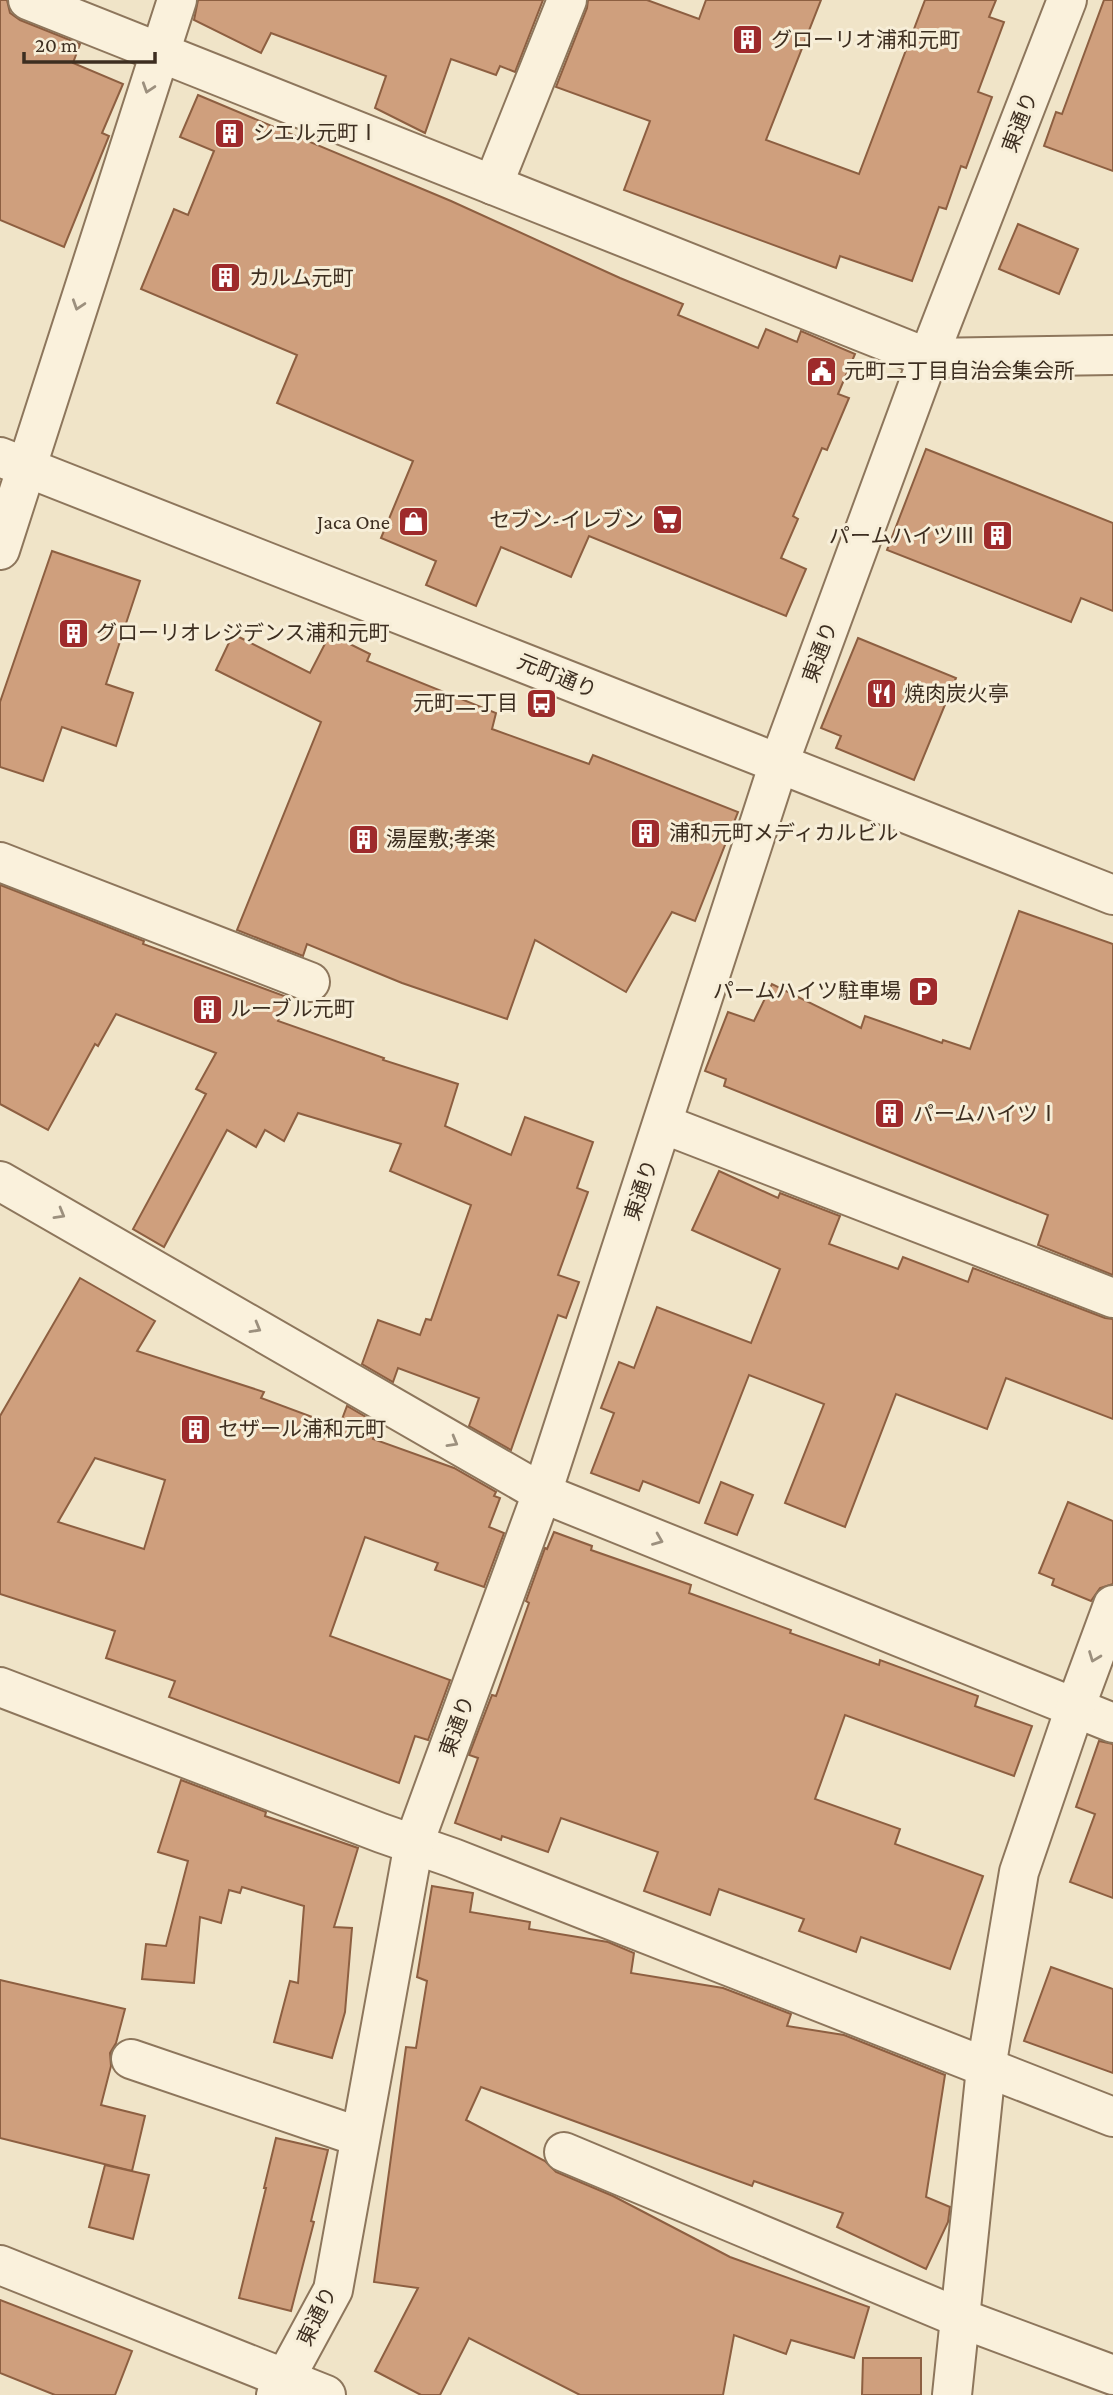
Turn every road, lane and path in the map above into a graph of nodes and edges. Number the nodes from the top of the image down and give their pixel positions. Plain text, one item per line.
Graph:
1 (28, 0) edge
2 (177, 0) edge
3 (567, 0) edge
4 (1067, 0) edge
5 (159, 52) junction
6 (492, 185) junction
7 (1113, 355) edge
8 (928, 358) junction
9 (13, 462) edge
10 (0, 550) edge
11 (779, 763) junction
12 (0, 862) edge
13 (1113, 895) edge
14 (310, 982) dead end
15 (663, 1124) junction
16 (0, 1181) edge
17 (1113, 1298) edge
18 (542, 1493) junction
19 (1113, 1605) edge
20 (0, 1687) edge
21 (1075, 1708) junction
22 (1113, 1723) edge
23 (414, 1843) junction
24 (131, 2059) dead end
25 (986, 2068) junction
26 (1113, 2117) edge
27 (360, 2137) junction
28 (564, 2152) dead end
29 (0, 2265) edge
30 (960, 2318) junction
31 (1113, 2375) edge
32 (281, 2387) edge
33 (326, 2395) edge
34 (952, 2395) edge

1 - 5 street
2 - 5 street
3 - 6 street
4 - 8 street, 東通り
5 - 6 street
5 -> 9 street
6 - 8 street
7 - 8 street
8 - 11 street, 東通り
9 - 10 street
9 - 11 street, 元町通り
11 - 13 street, 元町通り
11 - 15 street, 東通り
12 - 14 street
15 - 17 street
15 - 18 street, 東通り
16 -> 18 street
18 -> 21 street
18 - 23 street, 東通り
19 -> 21 street
20 - 23 street
21 - 22 street
21 - 25 street
23 - 25 street
23 - 27 street, 東通り
24 - 27 street
25 - 26 street
25 - 30 street
27 - 32 street, 東通り
28 - 30 street
29 - 32 street
30 - 31 street
30 - 34 street
32 - 33 street

